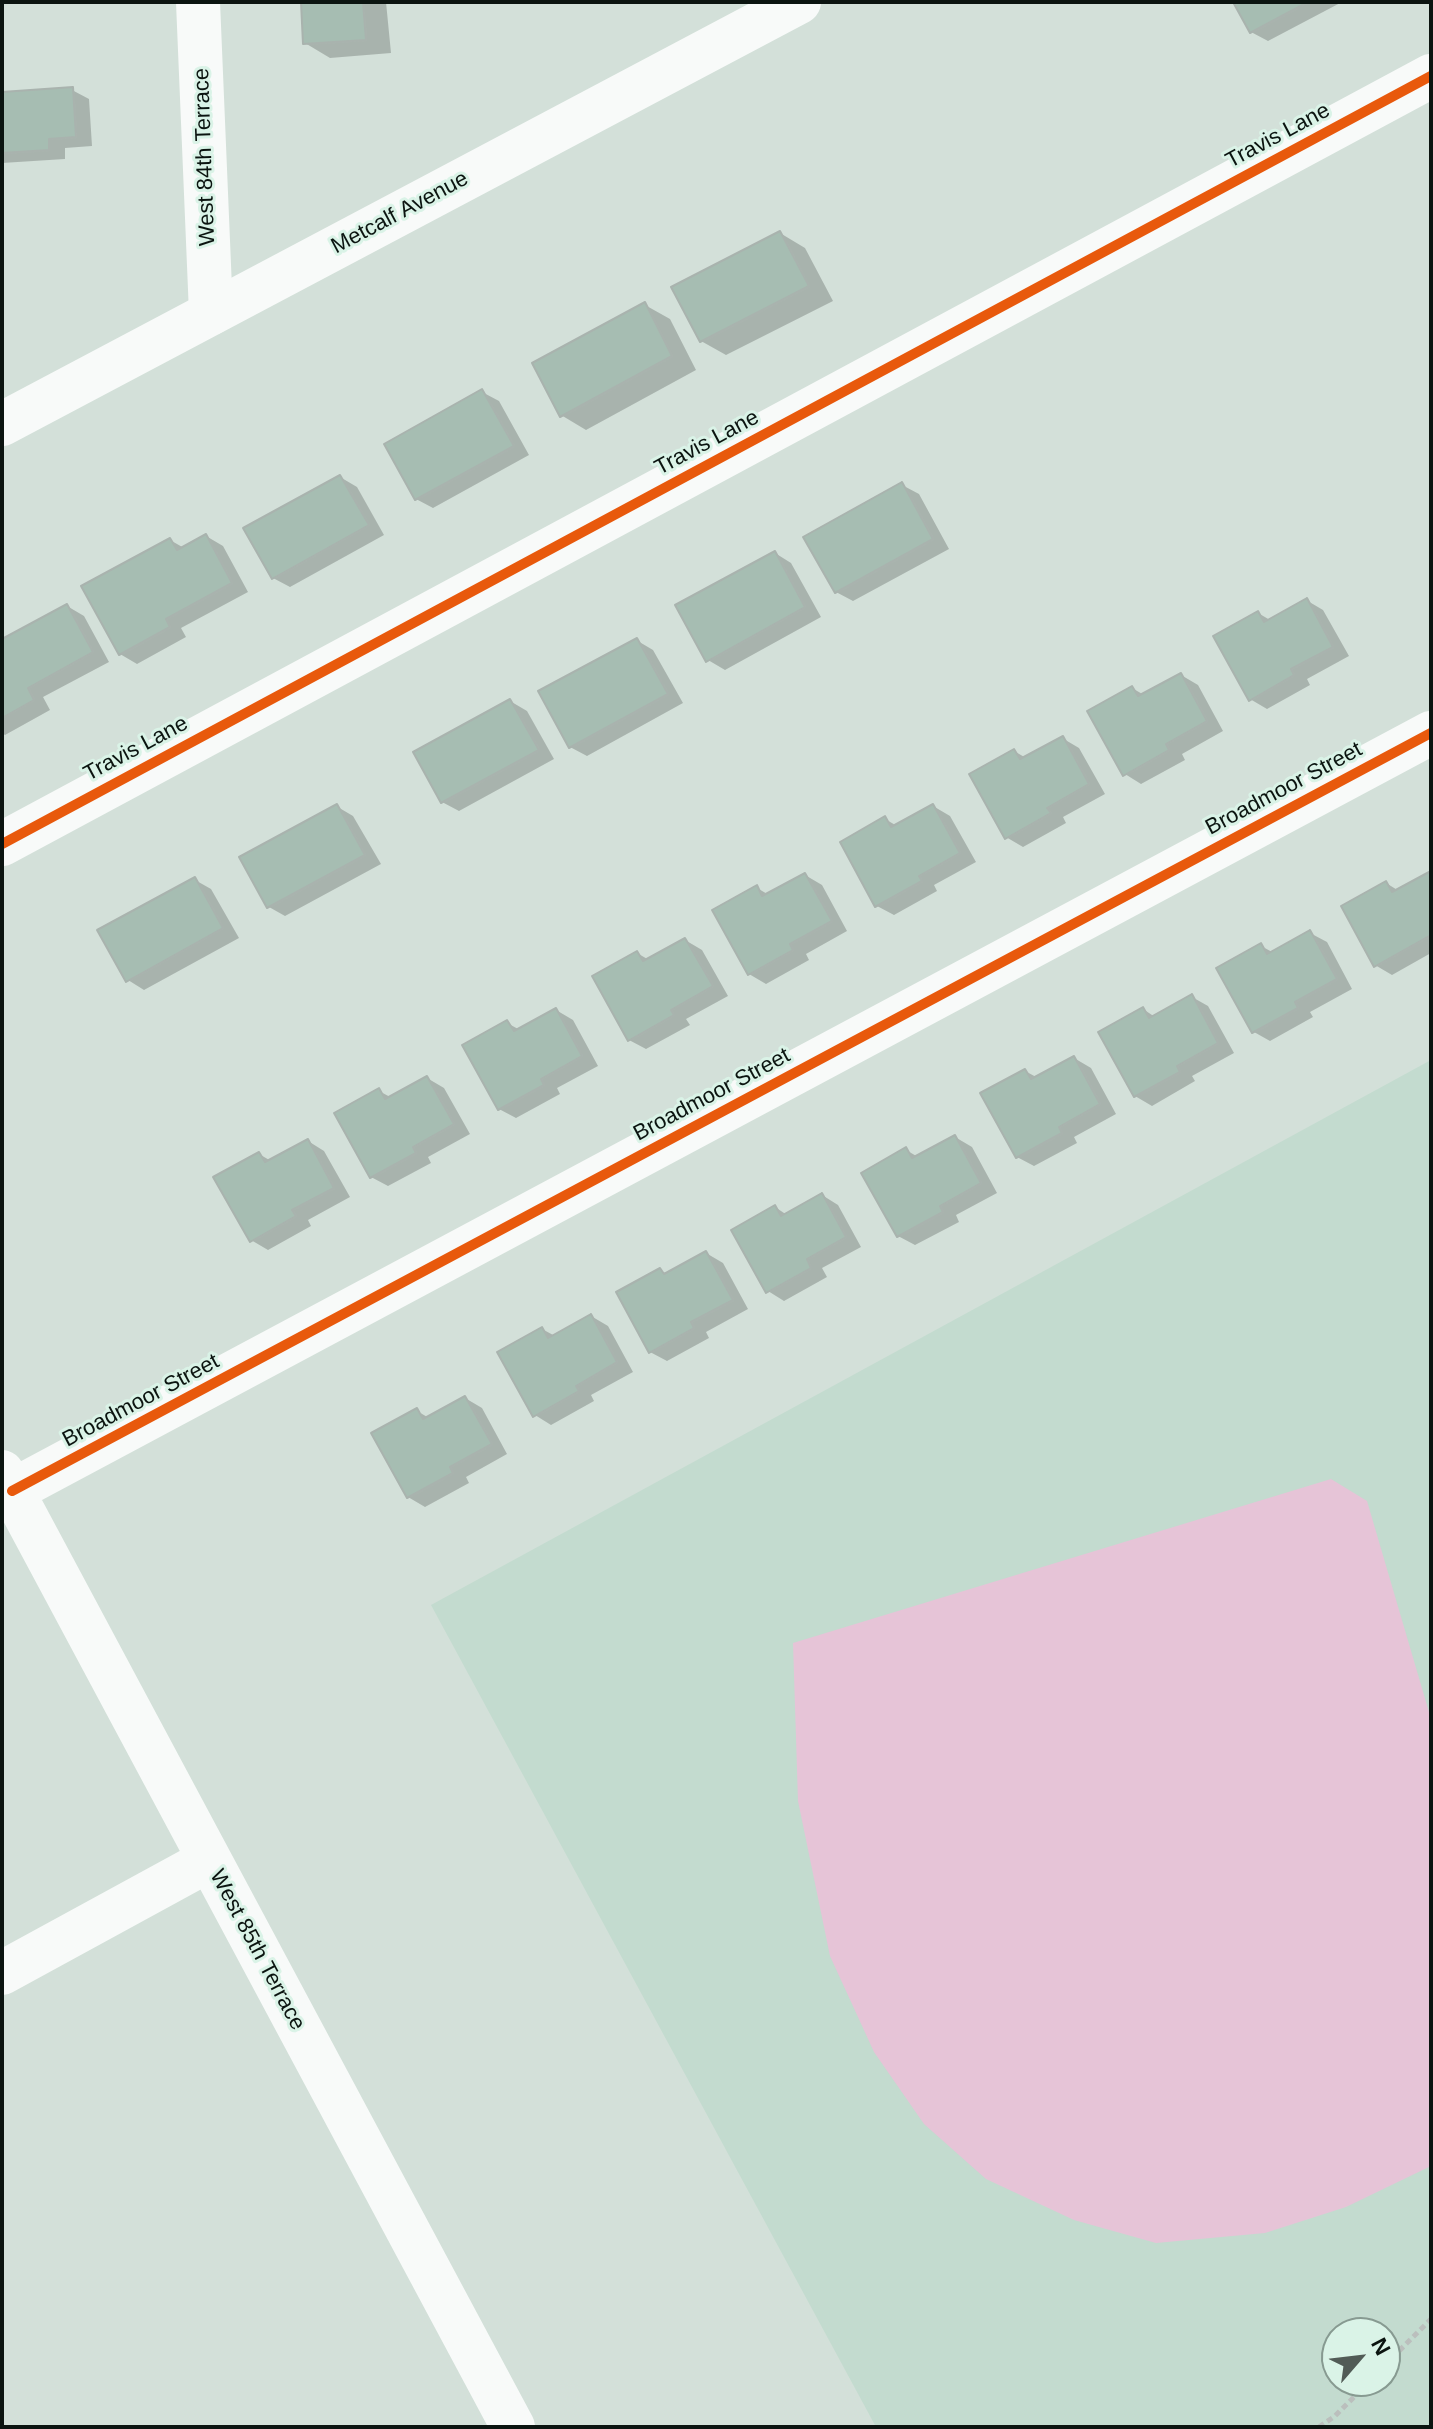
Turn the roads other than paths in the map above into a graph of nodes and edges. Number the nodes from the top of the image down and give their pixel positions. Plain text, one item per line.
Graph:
1 (198, 2) edge
2 (799, 2) edge
3 (1431, 76) edge
4 (211, 313) junction
5 (2, 424) edge
6 (1431, 733) edge
7 (2, 844) edge
8 (7, 1482) edge
9 (209, 1860) junction
10 (2, 1973) edge
11 (513, 2427) edge

1 - 4 street, West 84th Terrace
2 - 4 street, Metcalf Avenue
3 - 7 street, Travis Lane
4 - 5 street, Metcalf Avenue
6 - 8 street, Broadmoor Street
8 - 9 street, West 85th Terrace
9 - 10 street
9 - 11 street, West 85th Terrace

